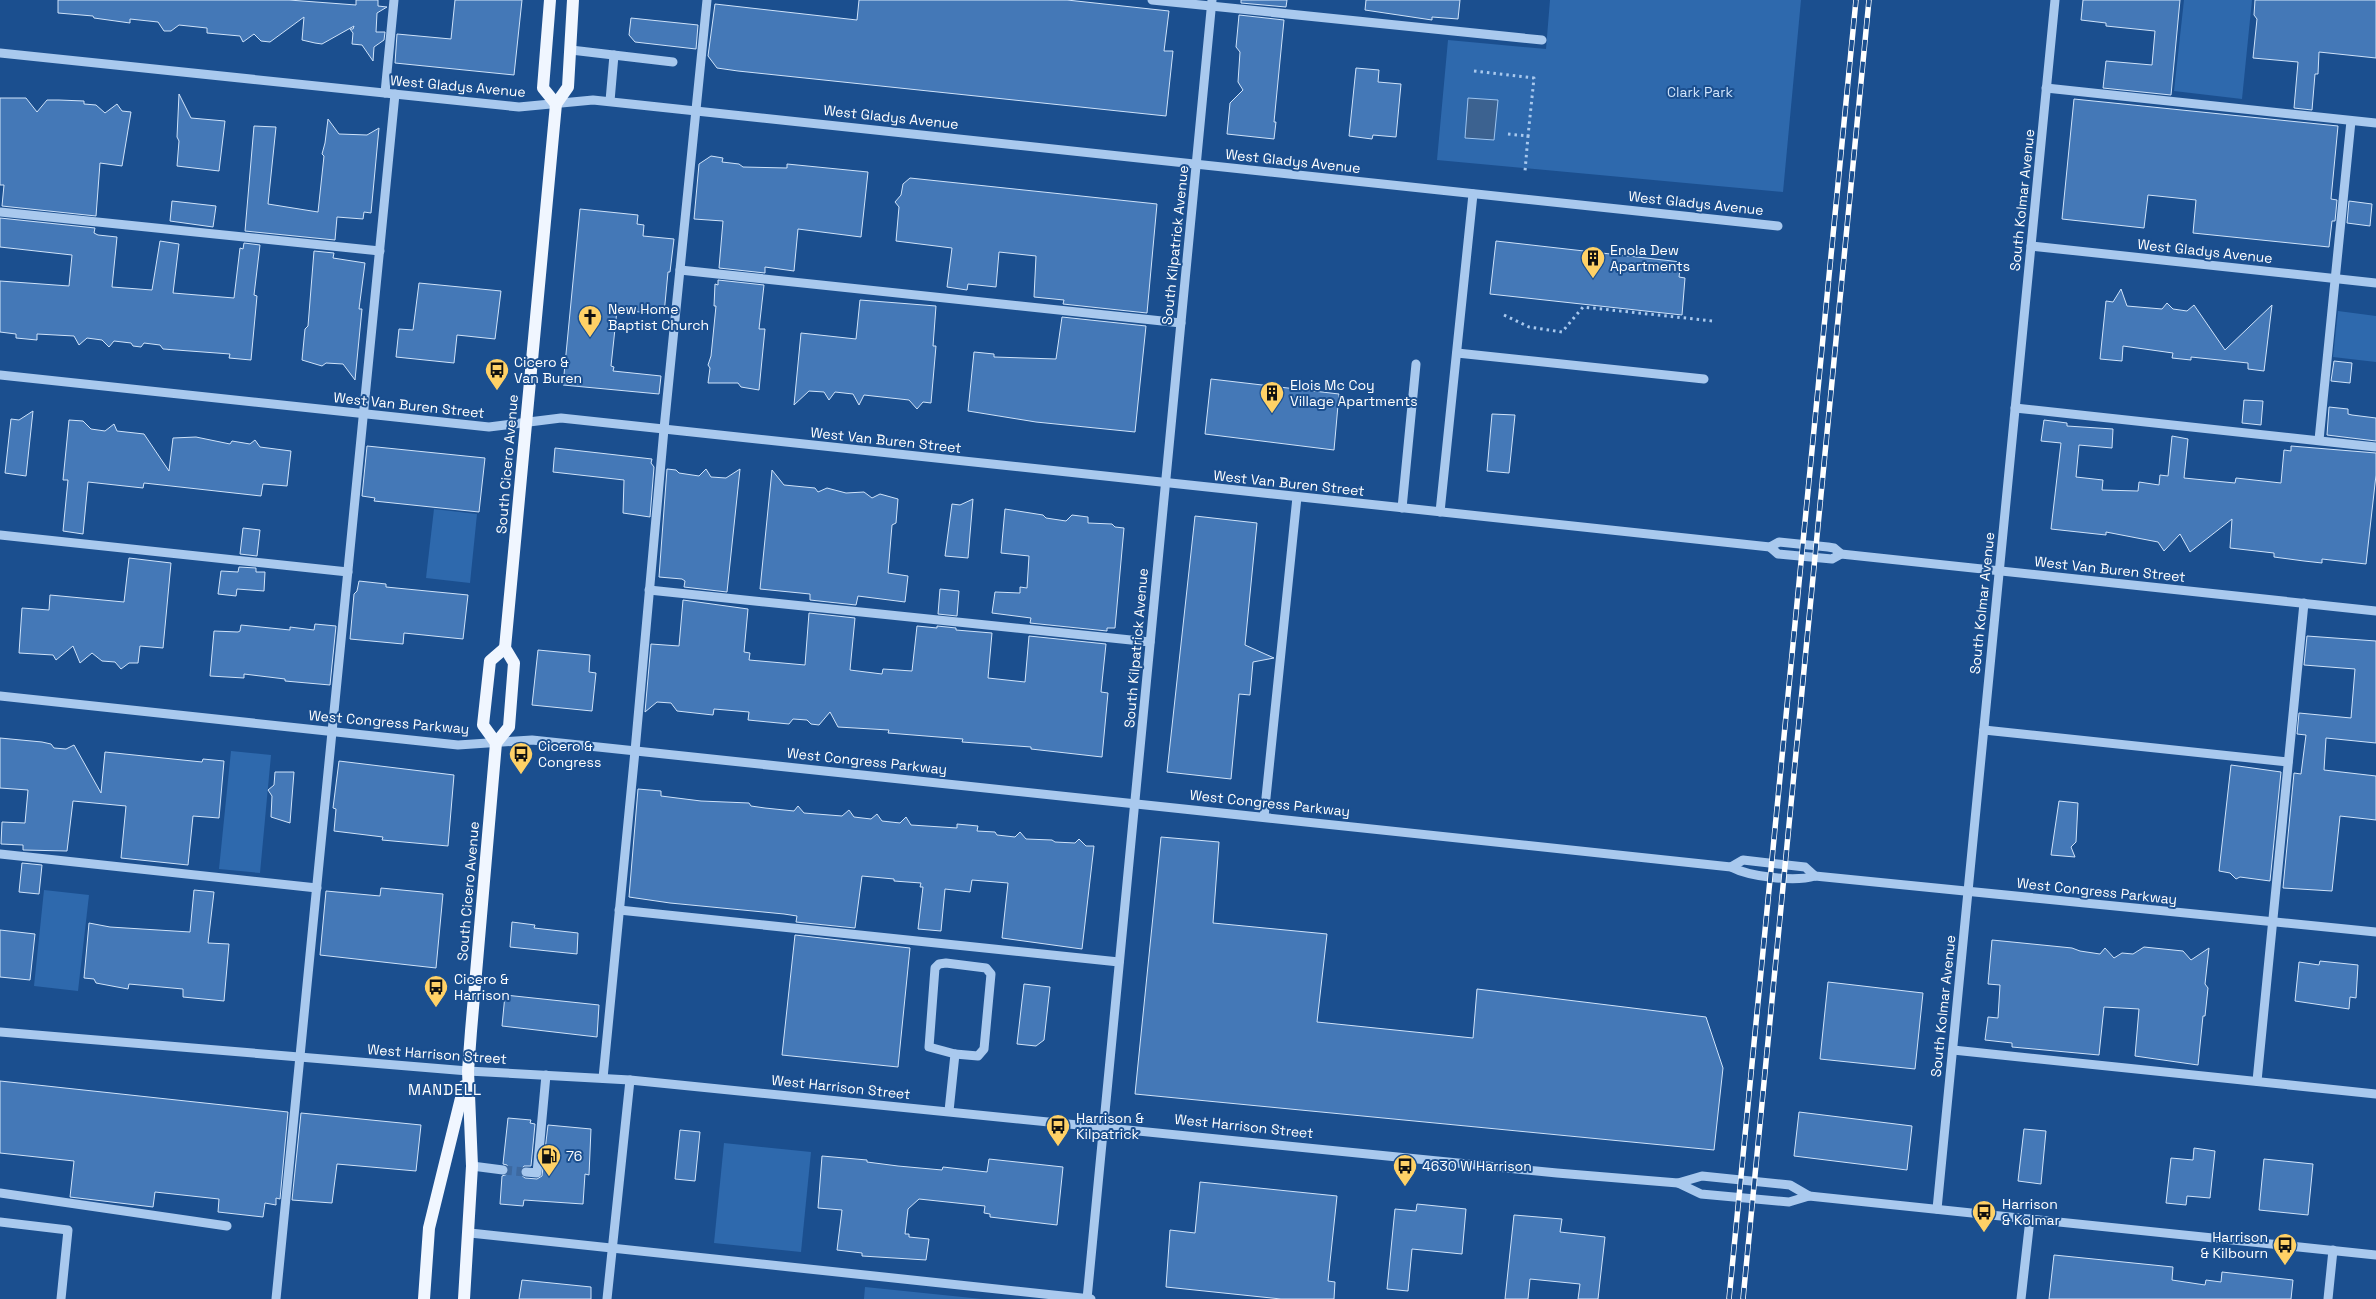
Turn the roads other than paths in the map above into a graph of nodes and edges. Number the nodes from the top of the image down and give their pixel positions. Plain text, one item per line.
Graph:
1 (394, 0) edge
2 (550, 0) edge
3 (573, 0) edge
4 (707, 0) edge
5 (1152, 0) edge
6 (2055, 0) edge
7 (1212, 3) edge
8 (1542, 40) dead end
9 (571, 50) junction
10 (0, 53) edge
11 (614, 55) junction
12 (673, 62) dead end
13 (2046, 88) junction
14 (385, 93) junction
15 (395, 94) junction
16 (610, 101) junction
17 (556, 104) junction
18 (696, 110) junction
19 (2351, 120) junction
20 (2376, 123) edge
21 (1196, 164) junction
22 (1473, 194) junction
23 (0, 212) edge
24 (1778, 226) dead end
25 (2031, 246) junction
26 (380, 252) junction
27 (680, 270) junction
28 (2335, 278) junction
29 (2376, 283) edge
30 (1181, 323) junction
31 (1457, 354) junction
32 (1416, 364) dead end
33 (0, 375) edge
34 (1704, 379) dead end
35 (2015, 408) junction
36 (364, 414) junction
37 (526, 423) junction
38 (664, 430) junction
39 (2318, 440) junction
40 (2376, 447) edge
41 (1165, 484) junction
42 (1296, 497) junction
43 (1402, 508) junction
44 (1440, 512) junction
45 (0, 535) edge
46 (1999, 571) junction
47 (348, 572) junction
48 (649, 590) junction
49 (2304, 603) junction
50 (2376, 611) edge
51 (1150, 642) junction
52 (505, 648) junction
53 (0, 696) edge
54 (1984, 730) junction
55 (333, 732) junction
56 (496, 742) junction
57 (635, 751) junction
58 (2288, 762) junction
59 (1135, 802) junction
60 (1264, 816) junction
61 (0, 854) edge
62 (318, 888) junction
63 (1968, 892) junction
64 (620, 910) junction
65 (2273, 922) junction
66 (2376, 932) edge
67 (1119, 962) junction
68 (0, 1032) edge
69 (1953, 1050) junction
70 (955, 1054) junction
71 (301, 1058) junction
72 (468, 1071) junction
73 (546, 1075) junction
74 (603, 1078) junction
75 (630, 1080) junction
76 (2257, 1081) junction
77 (2376, 1094) edge
78 (949, 1111) junction
79 (1104, 1126) junction
80 (472, 1166) junction
81 (503, 1170) tunnel mouth
82 (526, 1172) dead end
83 (1678, 1183) junction
84 (0, 1193) edge
85 (1810, 1196) junction
86 (1937, 1209) junction
87 (2030, 1219) junction
88 (0, 1222) edge
89 (227, 1226) dead end
90 (470, 1233) junction
91 (613, 1249) junction
92 (2333, 1250) junction
93 (2376, 1255) edge
94 (61, 1299) edge
95 (276, 1299) edge
96 (424, 1299) edge
97 (464, 1299) edge
98 (607, 1299) edge
99 (1087, 1299) edge
100 (1092, 1299) edge
101 (2021, 1299) edge
102 (2328, 1299) edge

1 - 14 street
2 - 17 main road
3 - 9 main road, South Cicero Avenue
4 - 18 street
5 - 7 street
6 - 13 street, South Kolmar Avenue
7 - 8 street
7 - 21 street, South Kilpatrick Avenue
9 - 11 street
9 - 17 main road, South Cicero Avenue
10 - 14 street, West Gladys Avenue
11 - 12 street
11 - 16 street
13 - 19 street
13 - 25 street, South Kolmar Avenue
14 - 15 street, West Gladys Avenue
15 - 17 street, West Gladys Avenue
15 - 26 street
16 - 17 street, West Gladys Avenue
16 - 18 street, West Gladys Avenue
17 - 37 main road, South Cicero Avenue
18 - 21 street, West Gladys Avenue
18 - 27 street
19 - 20 street
19 - 28 street
21 - 22 street, West Gladys Avenue
21 - 30 street, South Kilpatrick Avenue
22 - 24 street, West Gladys Avenue
22 - 31 street
23 - 26 street
25 - 28 street, West Gladys Avenue
25 - 35 street, South Kolmar Avenue
26 - 36 street
27 - 30 street
27 - 38 street
28 - 29 street, West Gladys Avenue
28 - 39 street
30 - 41 street, South Kilpatrick Avenue
31 - 34 street
31 - 44 street
32 - 43 street
33 - 36 street, West Van Buren Street
35 - 39 street
35 - 46 street, South Kolmar Avenue
36 - 37 street, West Van Buren Street
36 - 47 street
37 - 38 street, West Van Buren Street
37 - 52 main road, South Cicero Avenue
38 - 41 street, West Van Buren Street
38 - 48 street
39 - 40 street
41 - 42 street, West Van Buren Street
41 - 51 street, South Kilpatrick Avenue
42 - 43 street, West Van Buren Street
42 - 60 street
43 - 44 street, West Van Buren Street
44 - 46 street, West Van Buren Street
45 - 47 street
46 - 49 street, West Van Buren Street
46 - 54 street, South Kolmar Avenue
47 - 55 street
48 - 51 street
48 - 57 street
49 - 50 street, West Van Buren Street
49 - 58 street
51 - 59 street, South Kilpatrick Avenue
52 - 56 main road, South Cicero Avenue
52 - 56 main road
53 - 55 street, West Congress Parkway
54 - 58 street
54 - 63 street, South Kolmar Avenue
55 - 56 street, West Congress Parkway
55 - 62 street
56 - 57 street, West Congress Parkway
56 - 72 main road, South Cicero Avenue
57 - 59 street, West Congress Parkway
57 - 64 street
58 - 65 street
59 - 60 street, West Congress Parkway
59 - 67 street, South Kilpatrick Avenue
60 - 63 street, West Congress Parkway
61 - 62 street
62 - 71 street
63 - 65 street, West Congress Parkway
63 - 69 street, South Kolmar Avenue
64 - 67 street
64 - 74 street
65 - 66 street, West Congress Parkway
65 - 76 street
67 - 79 street, South Kilpatrick Avenue
68 - 71 street, West Harrison Street
69 - 76 street
69 - 86 street, South Kolmar Avenue
70 - 70 street
70 - 78 street
71 - 72 street, West Harrison Street
71 - 95 street
72 - 73 street, West Harrison Street
72 - 80 main road, South Cicero Avenue
72 - 96 main road, South Cicero Avenue
73 - 74 street, West Harrison Street
73 - 82 street
74 - 75 street, West Harrison Street
75 - 78 street, West Harrison Street
75 - 91 street
76 - 77 street
78 - 79 street, West Harrison Street
79 - 83 street, West Harrison Street
79 - 99 street, South Kilpatrick Avenue
80 - 81 street
80 - 90 main road, South Cicero Avenue
83 - 85 street, West Harrison Street
83 - 85 street, West Harrison Street
84 - 89 street
85 - 86 street, West Harrison Street
86 - 87 street, West Harrison Street
87 - 92 street, West Harrison Street
87 - 101 street
88 - 94 street
90 - 91 street
90 - 97 main road, South Cicero Avenue
91 - 98 street
91 - 99 street
92 - 93 street, West Harrison Street
92 - 102 street
99 - 100 street

